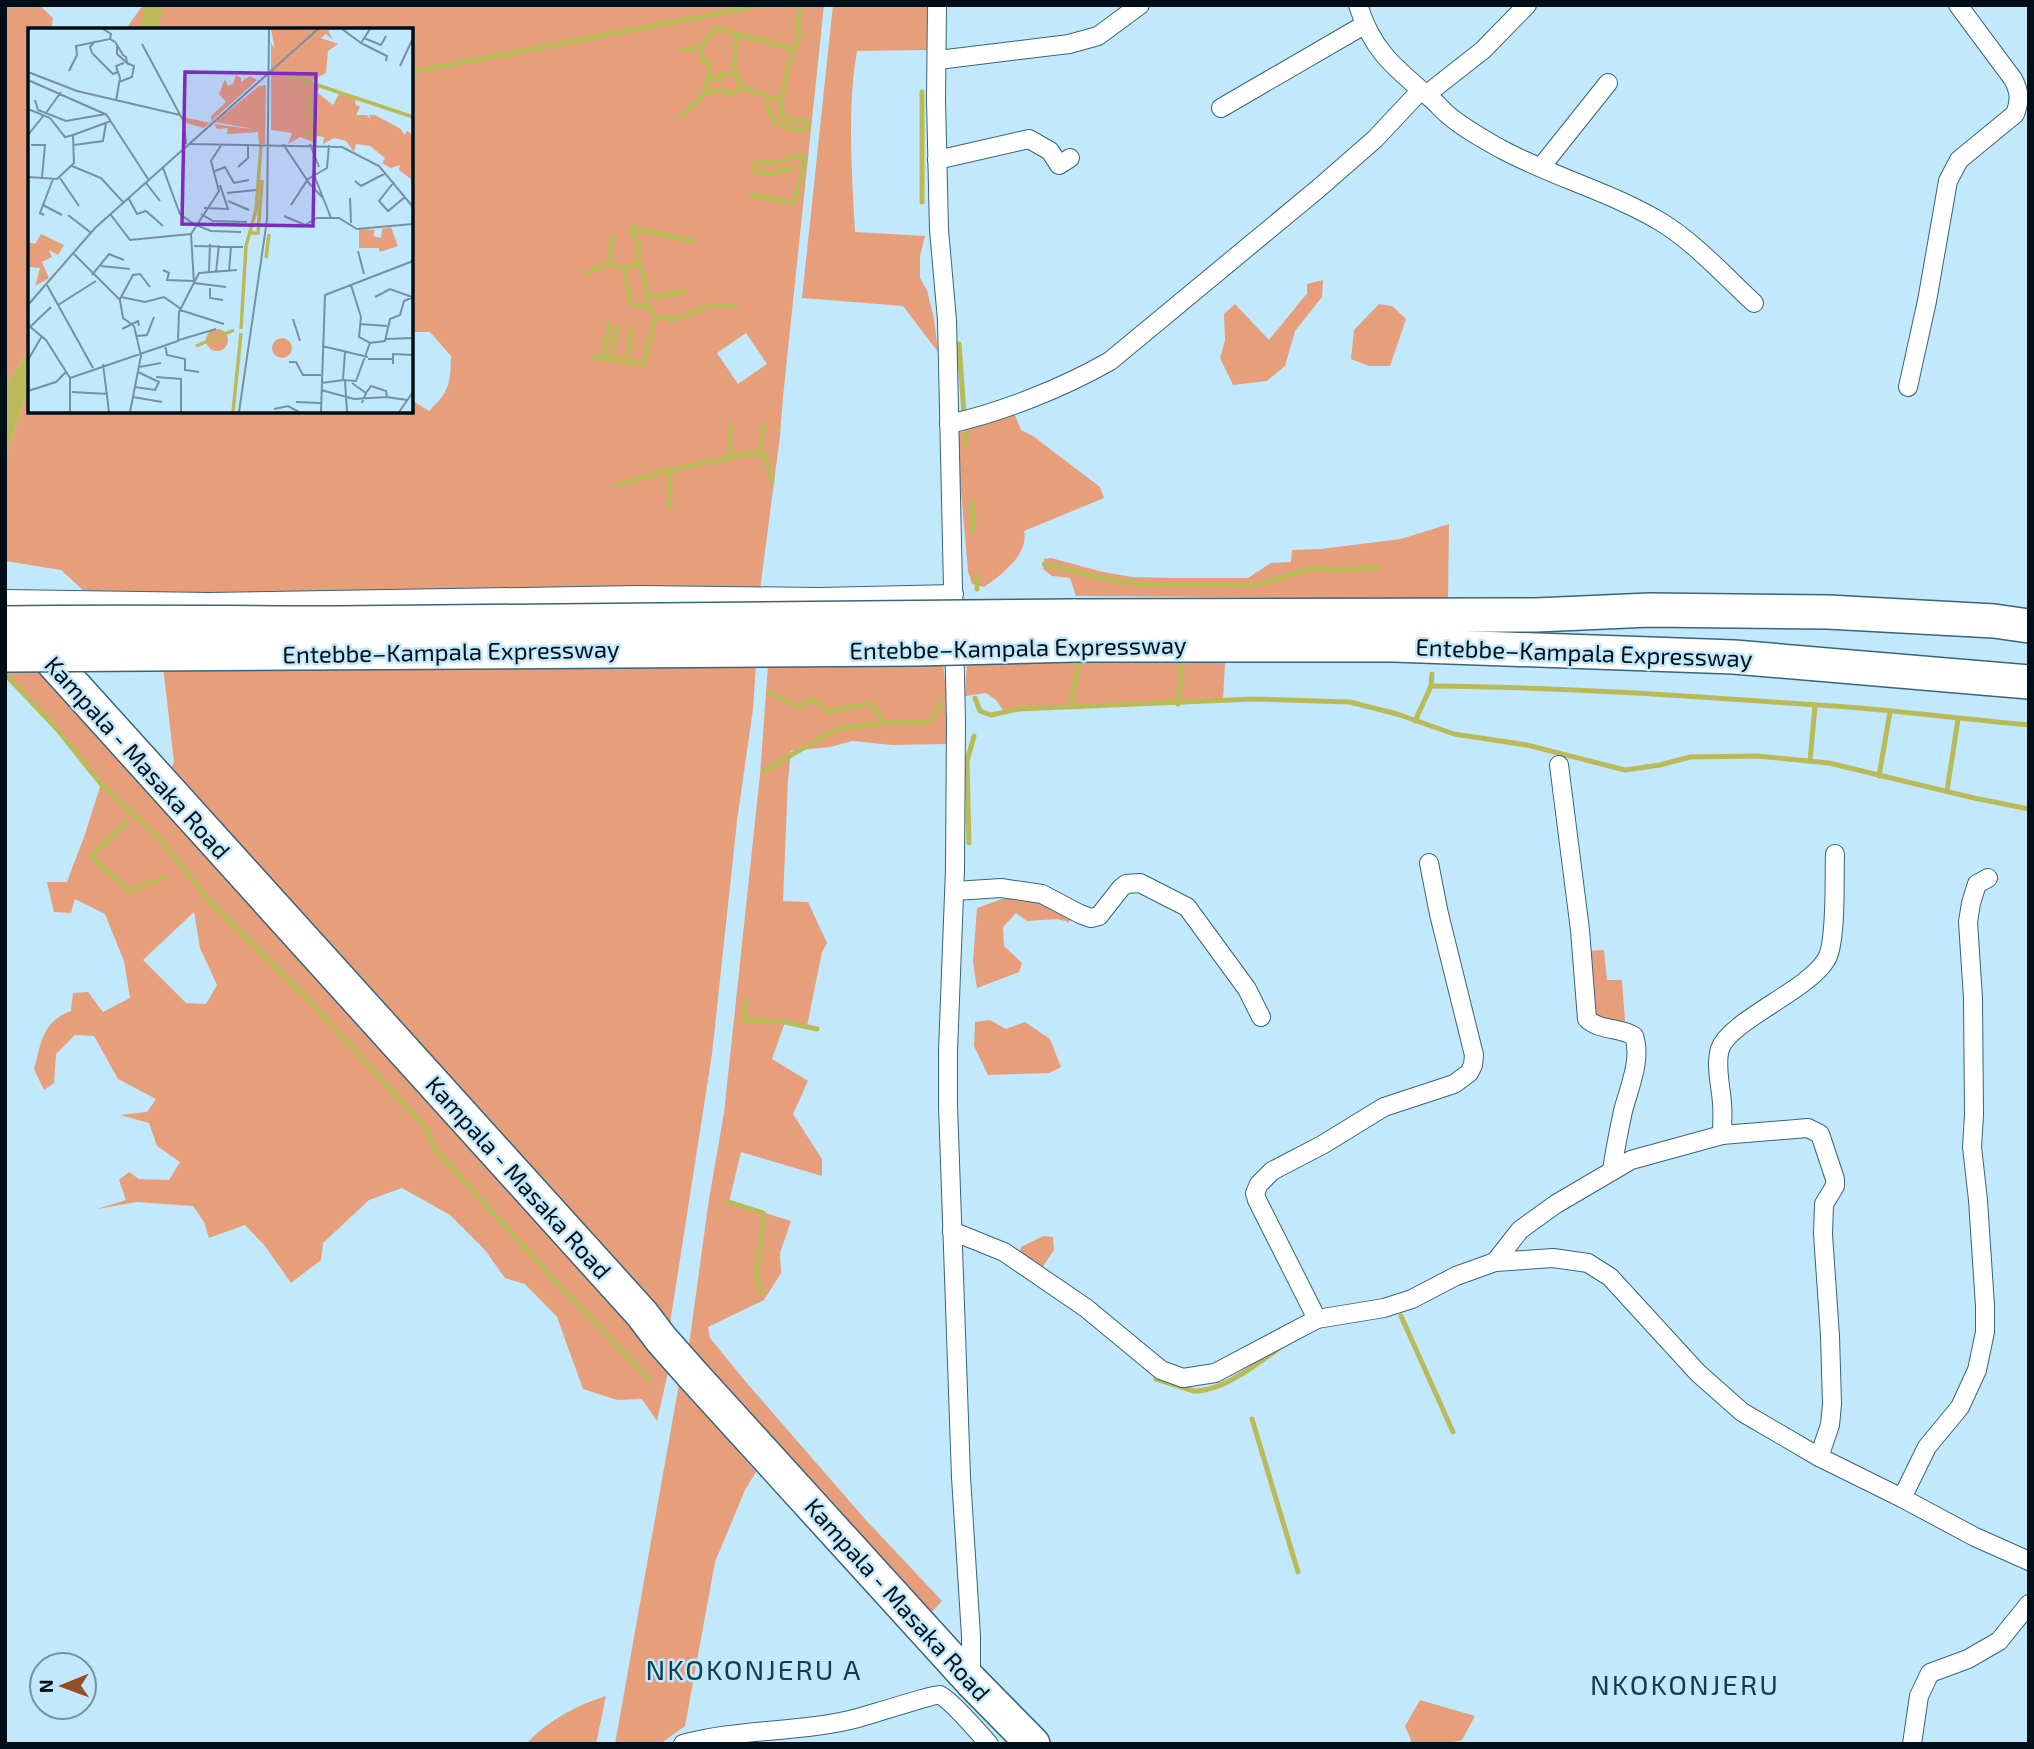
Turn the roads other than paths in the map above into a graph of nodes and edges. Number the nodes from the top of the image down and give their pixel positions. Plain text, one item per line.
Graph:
1 (937, 5) edge
2 (1140, 5) edge
3 (1358, 5) edge
4 (1527, 5) edge
5 (1958, 5) edge
6 (1364, 25) junction
7 (938, 60) junction
8 (1608, 83) dead end
9 (1423, 92) junction
10 (1222, 108) dead end
11 (1070, 158) dead end
12 (937, 160) junction
13 (1541, 167) junction
14 (1754, 303) dead end
15 (1908, 387) dead end
16 (949, 424) junction
17 (954, 594) junction
18 (5, 599) edge
19 (5, 609) edge
20 (5, 624) edge
21 (2029, 626) edge
22 (1074, 631) junction
23 (5, 655) edge
24 (2029, 682) edge
25 (1559, 765) dead end
26 (1835, 854) dead end
27 (1429, 863) dead end
28 (1988, 878) dead end
29 (955, 891) junction
30 (1261, 1017) dead end
31 (1722, 1135) junction
32 (1612, 1170) junction
33 (952, 1231) junction
34 (1495, 1262) junction
35 (1317, 1319) junction
36 (1819, 1457) junction
37 (1902, 1498) junction
38 (2029, 1561) edge
39 (2029, 1604) edge
40 (971, 1681) junction
41 (683, 1744) edge
42 (989, 1744) edge
43 (1033, 1744) edge
44 (1912, 1744) edge

1 - 7 street
2 - 7 street
3 - 6 street
4 - 9 street
5 - 15 street
6 - 9 street
6 - 10 street
7 - 12 street
8 - 13 street
9 - 13 street
9 - 16 street
11 - 12 street
12 - 16 street
13 - 14 street
16 - 17 street
17 - 18 street
17 - 29 street
19 - 40 highway, Kampala - Masaka Road
20 - 22 highway, Entebbe–Kampala Expressway, bridge
21 - 22 highway, Entebbe–Kampala Expressway
22 - 23 highway, Entebbe–Kampala Expressway, bridge
22 - 24 highway, Entebbe–Kampala Expressway
25 - 32 street
26 - 31 street
27 - 35 street
28 - 37 street
29 - 30 street
29 - 33 street
31 - 32 street
31 - 36 street
32 - 34 street
33 - 35 street
33 - 40 street
34 - 35 street
34 - 36 street
36 - 37 street
37 - 38 street
39 - 44 street
40 - 43 highway, Kampala - Masaka Road
41 - 42 street

